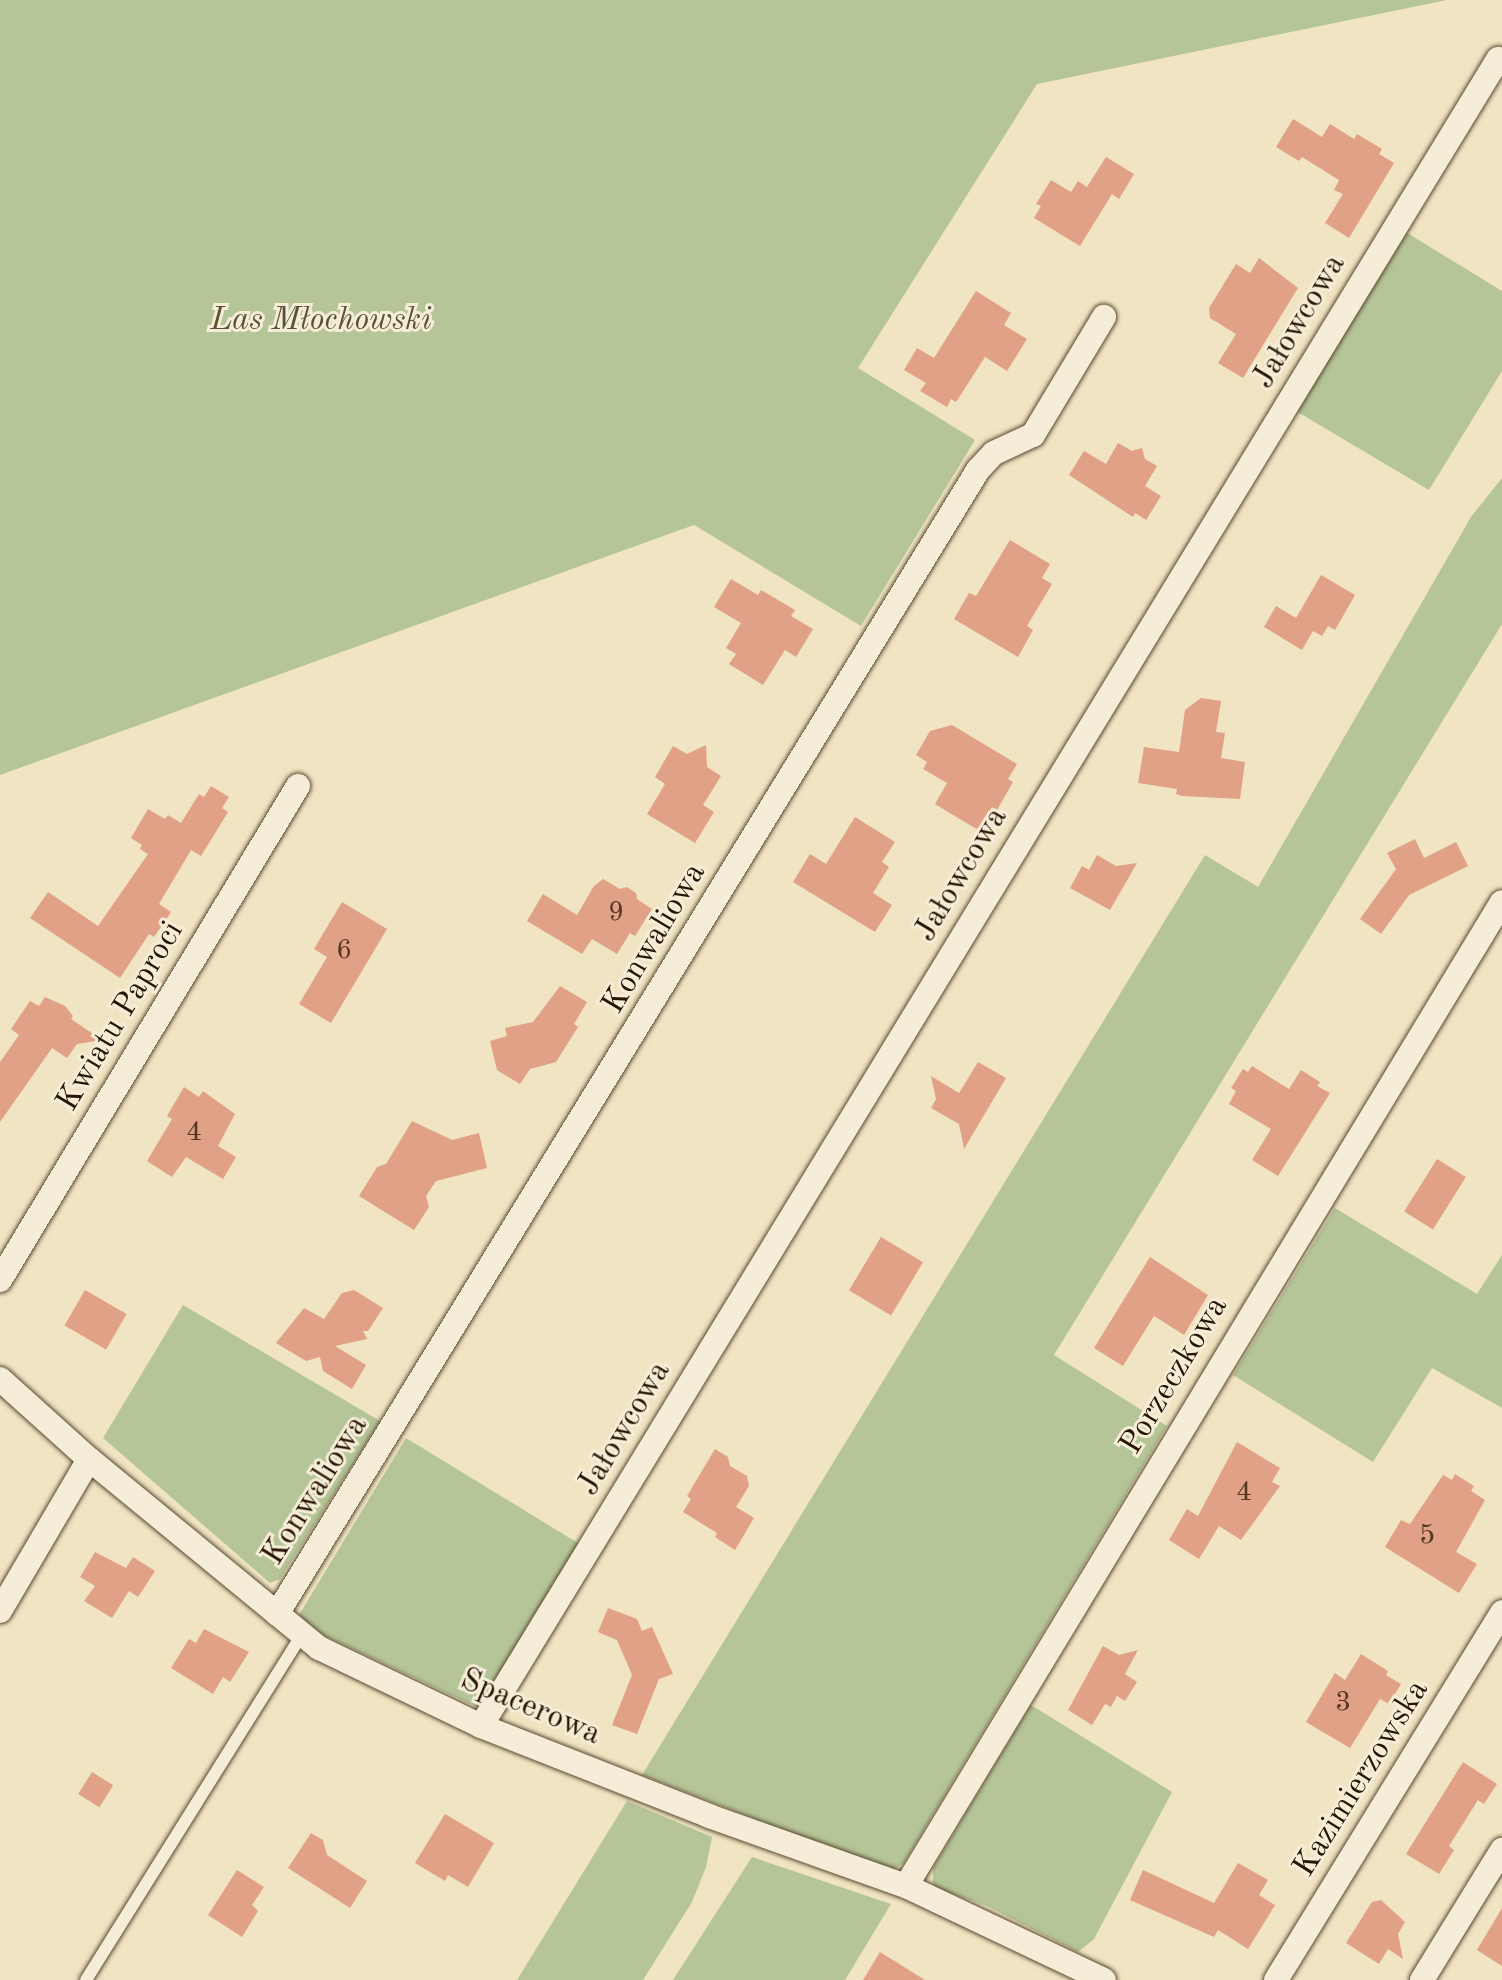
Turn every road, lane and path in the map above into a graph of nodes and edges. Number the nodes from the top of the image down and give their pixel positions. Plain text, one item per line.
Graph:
1 (1498, 59) dead end
2 (1104, 317) dead end
3 (298, 786) dead end
4 (1502, 902) edge
5 (0, 1280) edge
6 (0, 1379) edge
7 (89, 1459) junction
8 (0, 1611) edge
9 (1502, 1612) edge
10 (277, 1614) junction
11 (301, 1636) junction
12 (481, 1726) junction
13 (1502, 1850) edge
14 (906, 1886) junction
15 (86, 1980) edge
16 (1104, 1980) edge
17 (1276, 1980) edge
18 (1422, 1980) edge

1 - 12 street, Jałowcowa
2 - 10 street, Konwaliowa
3 - 5 street, Kwiatu Paproci
4 - 14 street, Porzeczkowa
6 - 7 street, Spacerowa
7 - 8 street
7 - 10 street, Spacerowa
9 - 17 street, Kazimierzowska
10 - 11 street, Spacerowa
11 - 12 street, Spacerowa
11 - 15 lane
12 - 14 street, Spacerowa
13 - 18 street
14 - 16 street, Spacerowa

